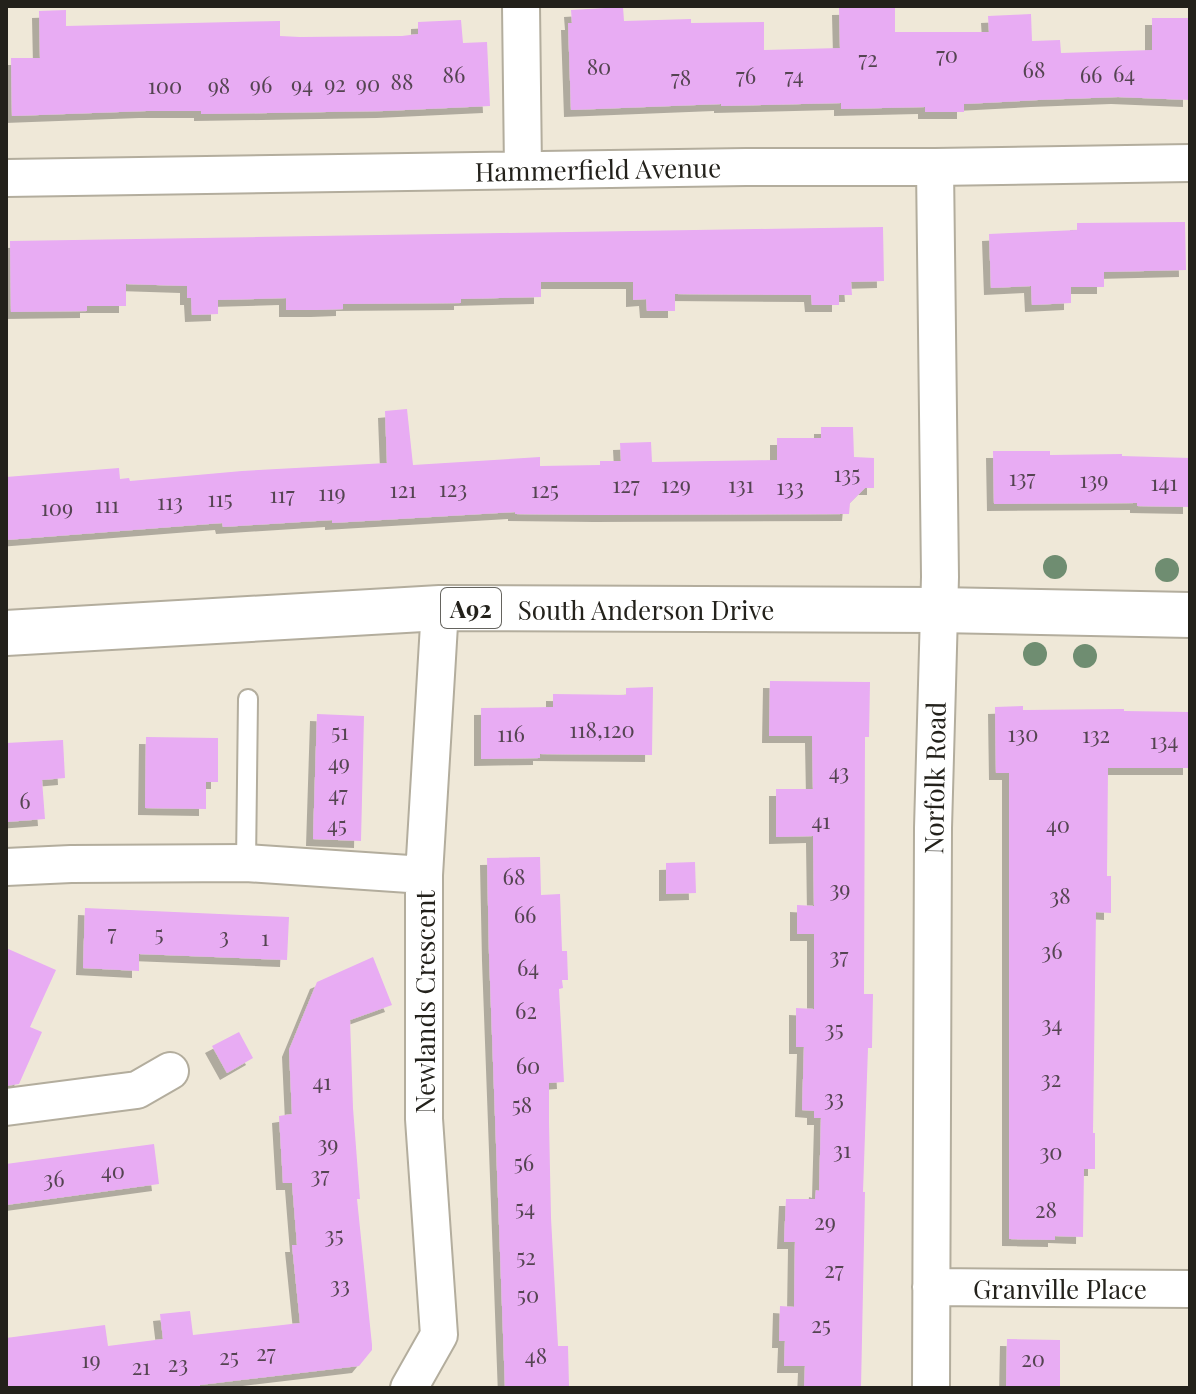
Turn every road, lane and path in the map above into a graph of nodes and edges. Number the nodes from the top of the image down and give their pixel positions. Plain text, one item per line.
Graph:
1 (521, 6) edge
2 (1190, 163) edge
3 (935, 167) junction
4 (523, 170) junction
5 (6, 178) edge
6 (440, 608) junction
7 (937, 610) junction
8 (1190, 615) edge
9 (6, 633) edge
10 (248, 699) dead end
11 (246, 863) junction
12 (6, 867) edge
13 (424, 875) junction
14 (170, 1071) dead end
15 (6, 1107) edge
16 (931, 1287) junction
17 (1190, 1289) edge
18 (409, 1388) edge
19 (931, 1388) edge

1 - 4 street
2 - 3 street, Hammerfield Avenue
3 - 4 street, Hammerfield Avenue
3 - 7 street, Norfolk Road
4 - 5 street, Hammerfield Avenue
6 - 7 main road, South Anderson Drive / A92
6 - 9 main road, South Anderson Drive / A92
6 - 13 street, Newlands Crescent
7 - 8 main road, South Anderson Drive / A92
7 - 16 street, Norfolk Road
10 - 11 lane
11 - 12 street
11 - 13 street
13 - 18 street, Newlands Crescent
14 - 15 street
16 - 17 street, Granville Place
16 - 19 street, Norfolk Road

